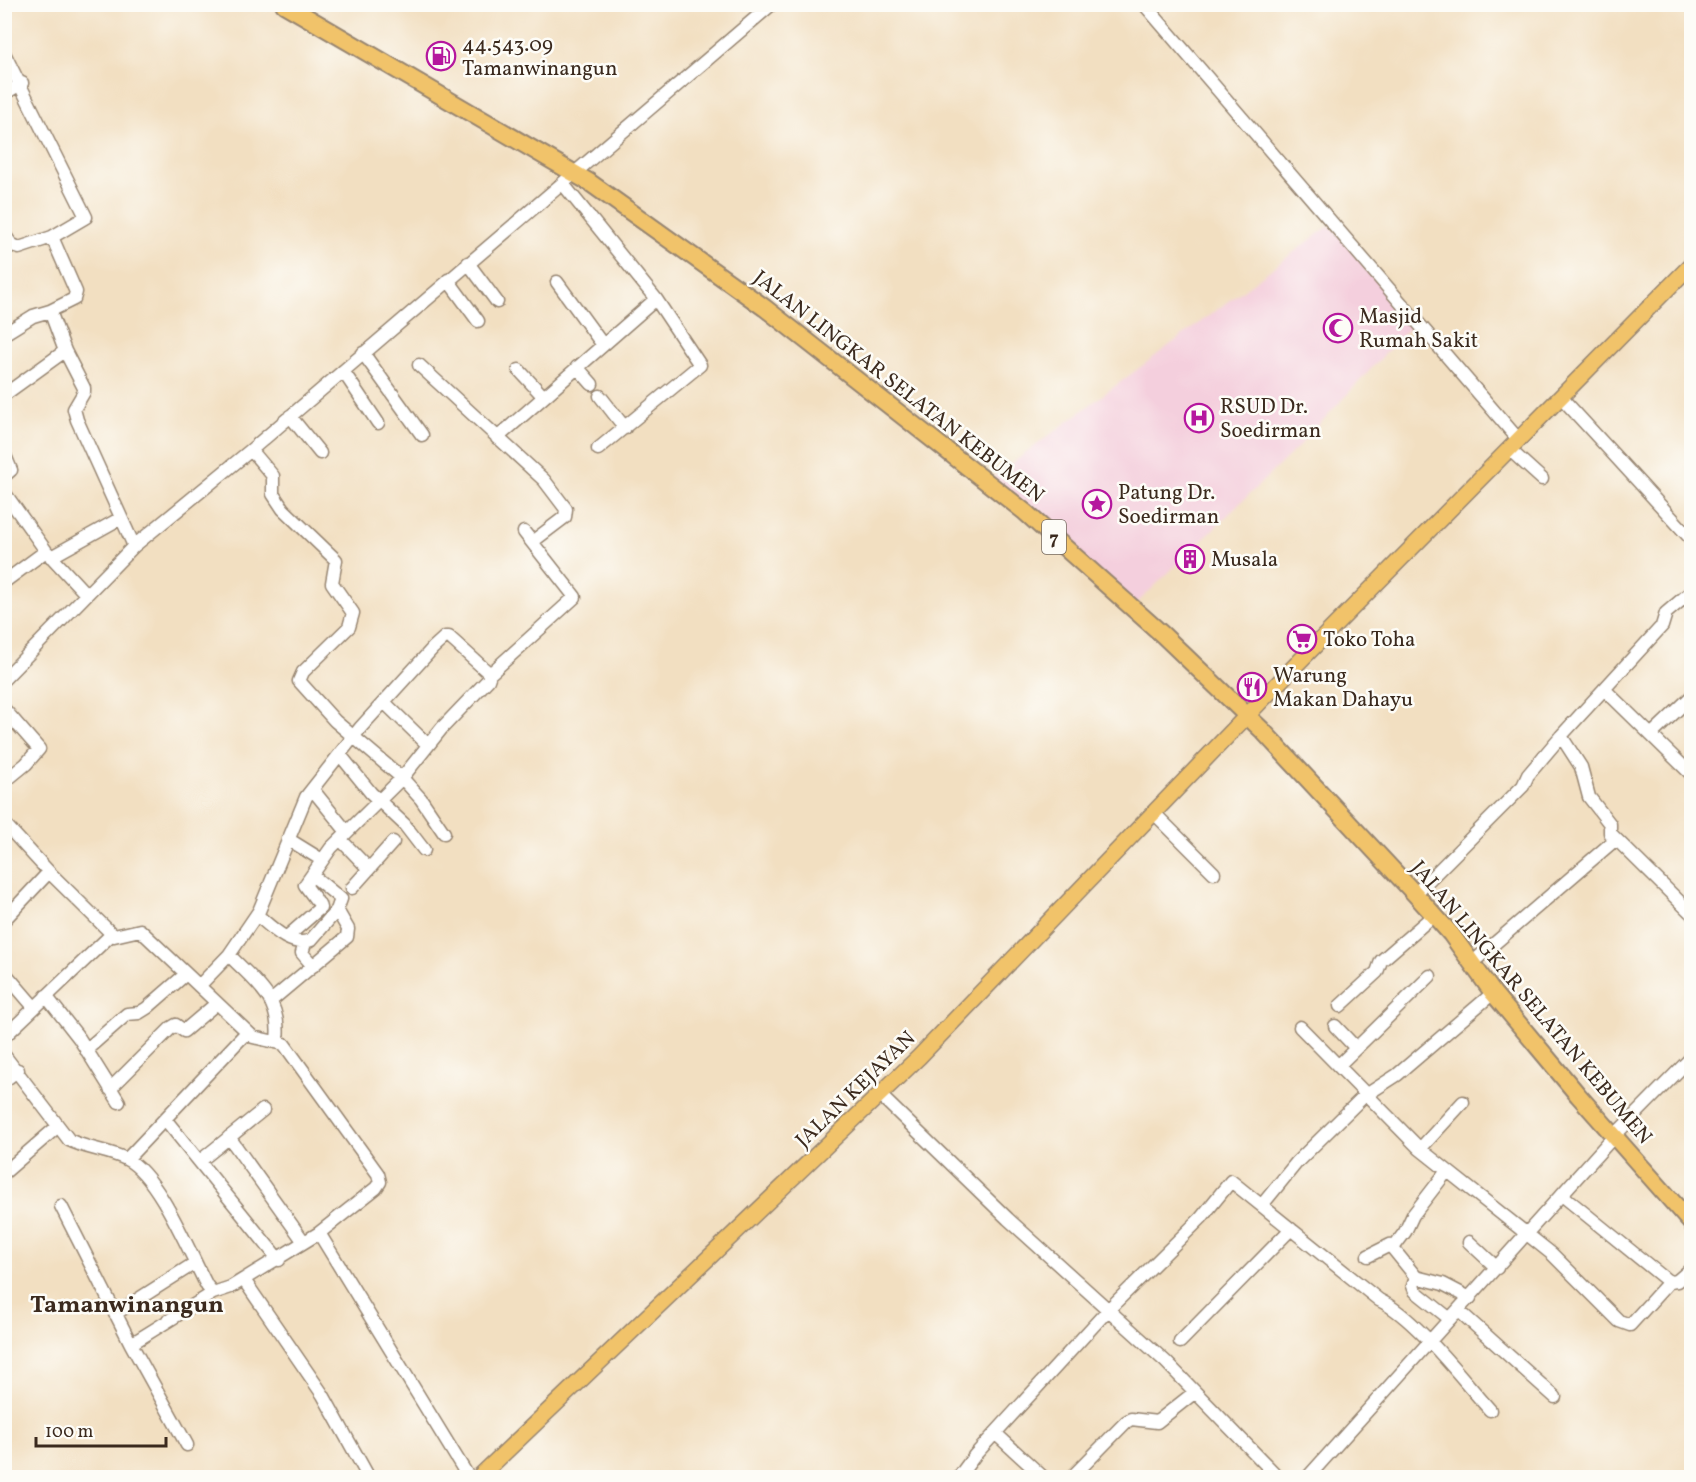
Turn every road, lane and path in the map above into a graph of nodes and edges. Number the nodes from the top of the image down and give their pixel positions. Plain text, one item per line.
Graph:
1 (284, 4) edge
2 (772, 4) edge
3 (1144, 4) edge
4 (4, 53) edge
5 (22, 83) junction
6 (4, 94) edge
7 (569, 179) junction
8 (4, 234) edge
9 (52, 237) junction
10 (468, 263) junction
11 (1692, 264) edge
12 (448, 280) junction
13 (557, 282) dead end
14 (656, 299) junction
15 (497, 302) dead end
16 (50, 311) junction
17 (478, 321) dead end
18 (4, 334) edge
19 (603, 345) junction
20 (65, 351) junction
21 (363, 353) junction
22 (418, 365) dead end
23 (577, 367) junction
24 (519, 370) dead end
25 (343, 371) junction
26 (592, 384) dead end
27 (4, 395) edge
28 (543, 396) junction
29 (600, 396) dead end
30 (1561, 397) junction
31 (290, 416) junction
32 (378, 423) dead end
33 (625, 428) junction
34 (422, 435) dead end
35 (497, 438) junction
36 (1513, 444) junction
37 (598, 448) dead end
38 (251, 450) junction
39 (4, 453) edge
40 (320, 453) dead end
41 (4, 476) edge
42 (1542, 479) dead end
43 (4, 492) edge
44 (121, 518) junction
45 (1692, 540) edge
46 (134, 546) junction
47 (49, 554) junction
48 (4, 582) edge
49 (1692, 591) edge
50 (85, 593) junction
51 (490, 674) junction
52 (4, 679) edge
53 (1604, 689) junction
54 (1692, 696) edge
55 (384, 702) junction
56 (4, 709) edge
57 (1247, 716) junction
58 (1651, 735) junction
59 (354, 736) junction
60 (1561, 736) junction
61 (428, 745) junction
62 (340, 756) junction
63 (1692, 775) edge
64 (402, 778) junction
65 (4, 782) edge
66 (313, 790) junction
67 (380, 800) junction
68 (1154, 813) junction
69 (4, 823) edge
70 (444, 833) dead end
71 (343, 836) junction
72 (288, 839) junction
73 (1616, 839) junction
74 (393, 842) dead end
75 (424, 850) dead end
76 (322, 860) junction
77 (367, 867) junction
78 (49, 872) junction
79 (1214, 873) dead end
80 (312, 875) junction
81 (351, 888) dead end
82 (1415, 894) junction
83 (337, 910) junction
84 (1692, 914) edge
85 (257, 915) junction
86 (1434, 915) junction
87 (309, 917) junction
88 (4, 920) edge
89 (321, 930) junction
90 (112, 934) junction
91 (287, 937) junction
92 (305, 943) junction
93 (229, 955) junction
94 (1473, 962) junction
95 (313, 966) junction
96 (4, 972) edge
97 (186, 974) junction
98 (1430, 976) dead end
99 (200, 987) junction
100 (1493, 993) junction
101 (46, 996) junction
102 (272, 1000) junction
103 (217, 1003) junction
104 (1340, 1006) dead end
105 (34, 1007) junction
106 (1335, 1026) dead end
107 (1300, 1027) dead end
108 (248, 1032) junction
109 (4, 1037) edge
110 (277, 1041) junction
111 (1356, 1048) junction
112 (86, 1050) junction
113 (4, 1055) edge
114 (1692, 1057) edge
115 (1338, 1066) junction
116 (18, 1070) junction
117 (4, 1081) edge
118 (110, 1089) junction
119 (880, 1095) junction
120 (1365, 1095) junction
121 (118, 1102) dead end
122 (1463, 1102) dead end
123 (263, 1110) dead end
124 (165, 1119) junction
125 (57, 1127) junction
126 (1615, 1136) junction
127 (229, 1137) junction
128 (1420, 1149) junction
129 (127, 1159) junction
130 (200, 1161) junction
131 (1447, 1172) junction
132 (4, 1173) edge
133 (1562, 1194) junction
134 (1262, 1205) junction
135 (60, 1206) dead end
136 (1692, 1224) edge
137 (1291, 1229) junction
138 (320, 1233) junction
139 (1528, 1234) junction
140 (304, 1242) junction
141 (1469, 1242) dead end
142 (1393, 1248) junction
143 (1368, 1256) dead end
144 (279, 1260) junction
145 (195, 1263) junction
146 (1497, 1268) junction
147 (1692, 1268) edge
148 (1416, 1277) junction
149 (244, 1280) junction
150 (1669, 1282) junction
151 (213, 1293) junction
152 (1470, 1298) junction
153 (1108, 1310) junction
154 (115, 1314) junction
155 (1454, 1315) junction
156 (1180, 1342) dead end
157 (1429, 1343) junction
158 (131, 1344) junction
159 (1195, 1392) junction
160 (1555, 1397) dead end
161 (1490, 1410) dead end
162 (995, 1433) junction
163 (187, 1445) dead end
164 (1030, 1472) edge
165 (369, 1478) edge
166 (469, 1478) edge
167 (478, 1478) edge
168 (958, 1478) edge
169 (1044, 1478) edge
170 (1071, 1478) edge
171 (1279, 1478) edge
172 (1307, 1478) edge

1 - 7 highway, JALAN LINGKAR SELATAN KEBUMEN / 7
2 - 7 street
3 - 36 street
4 - 5 street
5 - 6 street
5 - 9 street
7 - 10 street
7 - 14 street
7 - 57 highway, JALAN LINGKAR SELATAN KEBUMEN / 7
8 - 9 street
9 - 16 street
10 - 12 street
10 - 15 street
11 - 30 main road, JALAN KEJAYAN
12 - 17 street
12 - 21 street
13 - 19 street
14 - 19 street
14 - 33 street
16 - 18 street
16 - 20 street
19 - 23 street
20 - 27 street
20 - 44 street
21 - 25 street
21 - 34 street
22 - 35 street
23 - 26 street
23 - 28 street
24 - 28 street
25 - 31 street
25 - 32 street
28 - 35 street
29 - 33 street
30 - 36 main road, JALAN KEJAYAN
30 - 45 street
31 - 38 street
31 - 40 street
33 - 37 street
35 - 51 street
36 - 42 street
36 - 57 main road, JALAN KEJAYAN
38 - 46 street
38 - 59 street
39 - 41 street
43 - 47 street
44 - 46 street
44 - 47 street
46 - 50 street
47 - 48 street
47 - 50 street
49 - 53 street
50 - 52 street
51 - 55 street
51 - 61 street
53 - 58 street
53 - 60 street
54 - 58 street
55 - 59 street
55 - 61 street
56 - 65 street
57 - 68 main road, JALAN KEJAYAN
57 - 82 highway, JALAN LINGKAR SELATAN KEBUMEN / 7
58 - 63 street
59 - 62 street
59 - 64 street
60 - 73 street
60 - 82 street
61 - 64 street
62 - 66 street
62 - 67 street
64 - 67 street
64 - 70 street
66 - 71 street
66 - 72 street
67 - 71 street
67 - 75 street
68 - 79 street
68 - 119 main road, JALAN KEJAYAN
69 - 78 street
71 - 76 street
71 - 77 street
72 - 76 street
72 - 85 street
73 - 84 street
73 - 94 street
74 - 77 street
76 - 80 street
77 - 81 street
78 - 88 street
78 - 90 street
80 - 83 street
80 - 87 street
82 - 86 highway, JALAN LINGKAR SELATAN KEBUMEN / 7
83 - 89 street
83 - 95 street
85 - 91 street
85 - 93 street
86 - 94 highway, JALAN LINGKAR SELATAN KEBUMEN / 7
86 - 104 street
87 - 89 street
87 - 91 street
89 - 92 street
90 - 97 street
90 - 101 street
91 - 92 street
92 - 95 street
93 - 99 street
93 - 102 street
94 - 100 highway, JALAN LINGKAR SELATAN KEBUMEN / 7
95 - 102 street
96 - 105 street
97 - 99 street
97 - 112 street
98 - 111 street
99 - 103 street
100 - 120 street
100 - 126 highway, JALAN LINGKAR SELATAN KEBUMEN / 7
101 - 105 street
101 - 112 street
102 - 110 street
103 - 108 street
103 - 118 street
105 - 109 street
106 - 111 street
107 - 115 street
108 - 110 street
108 - 124 street
110 - 138 street
111 - 115 street
112 - 118 street
113 - 116 street
114 - 126 street
115 - 120 street
116 - 117 street
116 - 125 street
118 - 121 street
119 - 153 street
119 - 167 main road, JALAN KEJAYAN
120 - 128 street
120 - 134 street
122 - 128 street
123 - 127 street
124 - 129 street
124 - 130 street
125 - 129 street
125 - 132 street
126 - 133 street
126 - 136 highway, JALAN LINGKAR SELATAN KEBUMEN / 7
127 - 130 street
127 - 140 street
128 - 131 street
129 - 145 street
130 - 144 street
131 - 139 street
131 - 142 street
133 - 139 street
133 - 150 street
134 - 137 street
134 - 153 street
135 - 154 street
137 - 156 street
137 - 157 street
138 - 140 street
138 - 166 street
139 - 146 street
139 - 150 street
140 - 144 street
141 - 146 street
142 - 143 street
142 - 148 street
144 - 149 street
145 - 151 street
145 - 154 street
146 - 152 street
147 - 150 street
148 - 152 street
148 - 155 street
149 - 151 street
149 - 165 street
151 - 158 street
152 - 155 street
153 - 159 street
153 - 162 street
154 - 158 street
155 - 157 street
155 - 160 street
157 - 161 street
157 - 172 street
158 - 163 street
159 - 170 street
159 - 171 street
162 - 164 street
162 - 168 street
164 - 169 street

